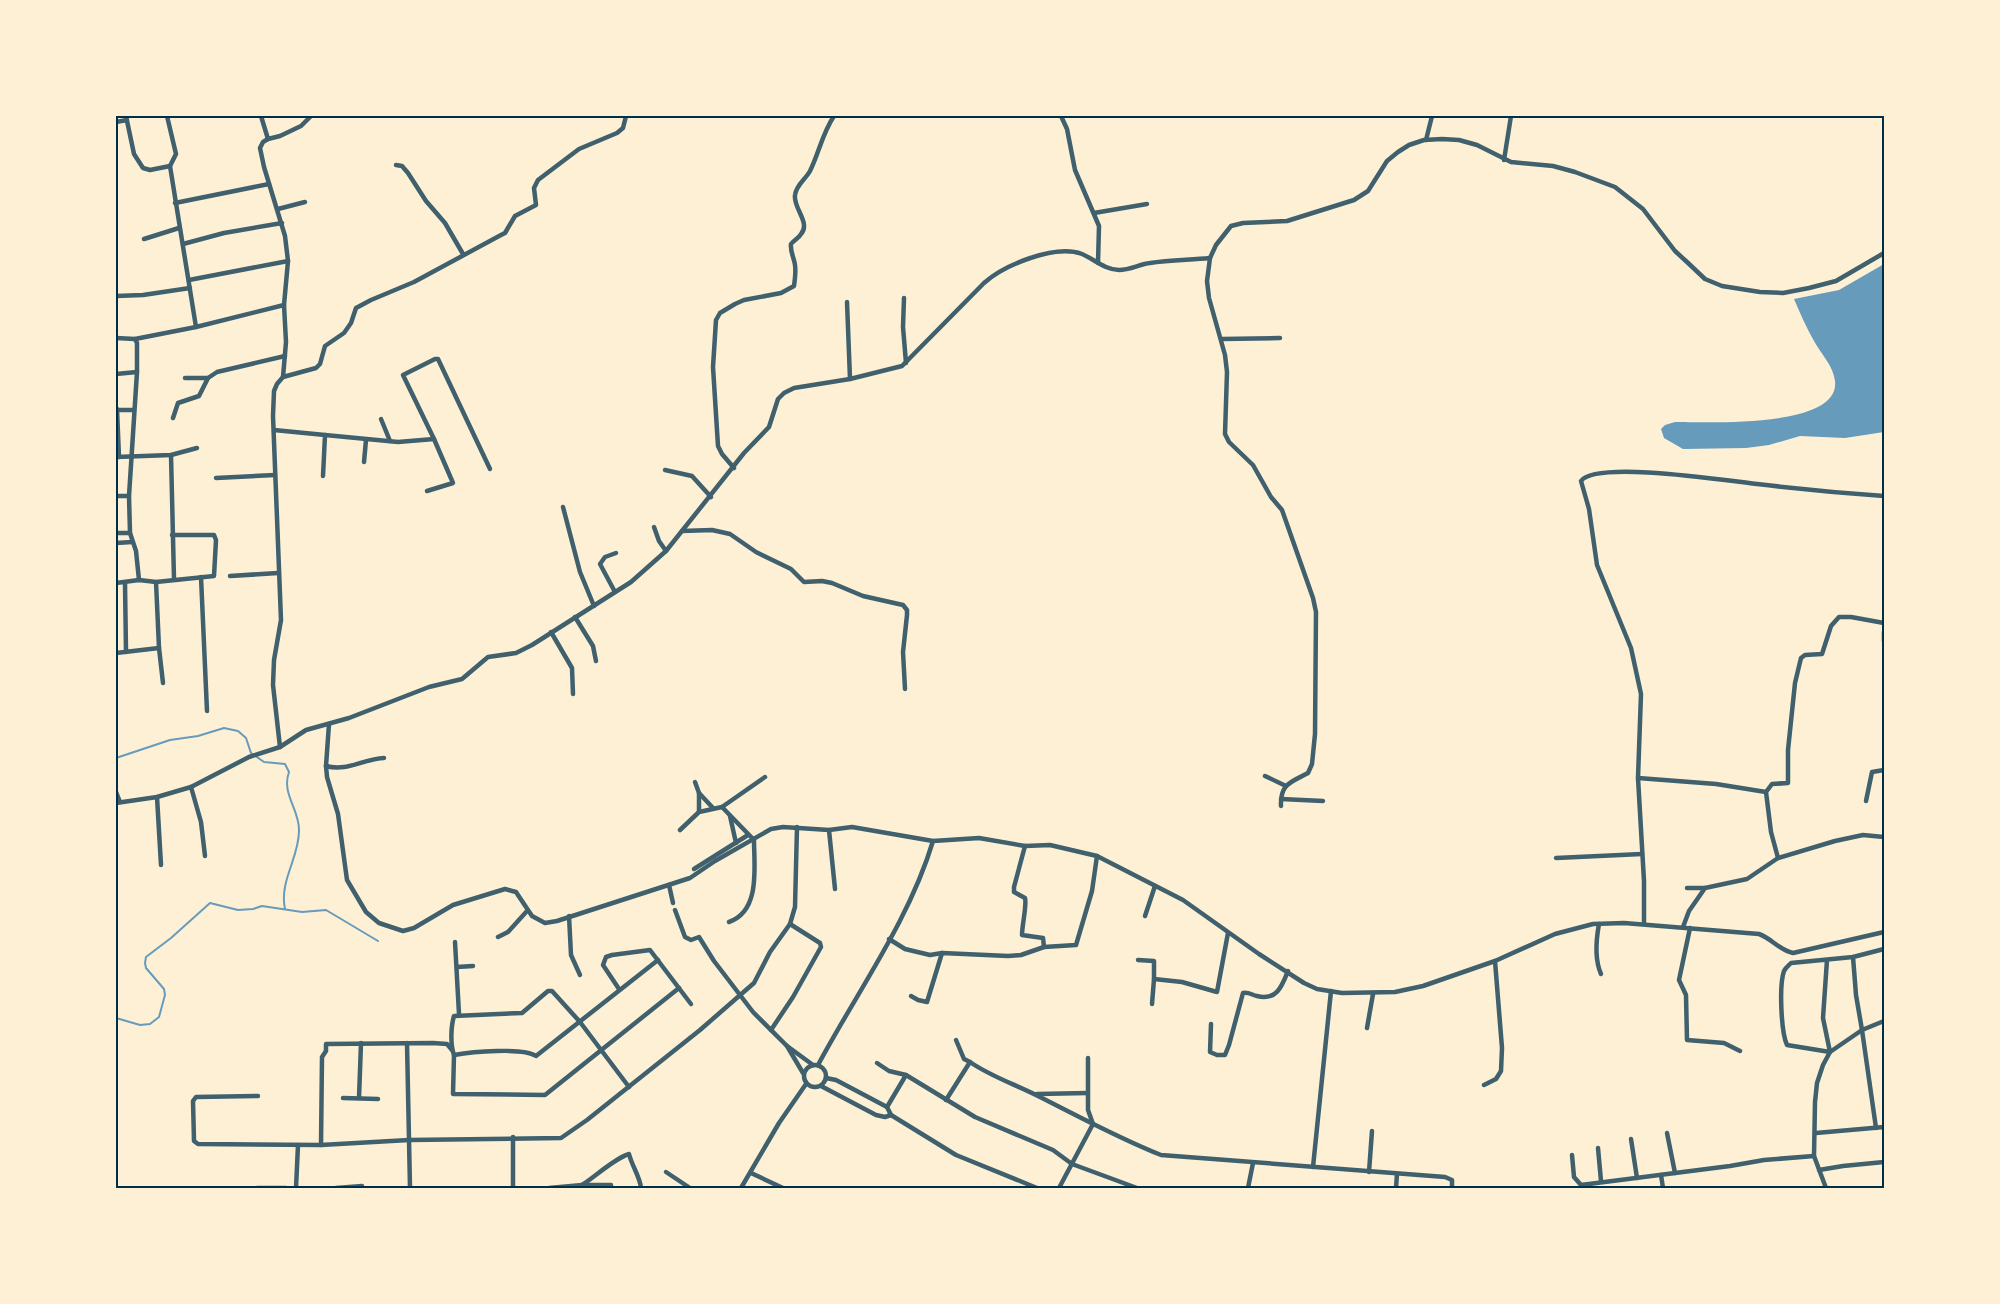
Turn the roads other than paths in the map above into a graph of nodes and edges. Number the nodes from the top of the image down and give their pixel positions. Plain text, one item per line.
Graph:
1 (167, 116) edge
2 (261, 116) edge
3 (311, 116) edge
4 (626, 116) edge
5 (834, 116) edge
6 (1061, 116) edge
7 (1432, 116) edge
8 (1511, 116) edge
9 (126, 118) edge
10 (116, 122) edge
11 (268, 139) junction
12 (1426, 140) junction
13 (1504, 160) junction
14 (396, 165) dead end
15 (170, 166) junction
16 (269, 184) junction
17 (305, 202) dead end
18 (176, 203) junction
19 (1147, 204) dead end
20 (278, 209) junction
21 (1094, 213) junction
22 (282, 223) junction
23 (179, 228) junction
24 (144, 239) dead end
25 (183, 244) junction
26 (1884, 253) edge
27 (463, 254) junction
28 (1210, 258) junction
29 (288, 261) junction
30 (1098, 263) junction
31 (189, 280) junction
32 (190, 288) junction
33 (116, 296) edge
34 (904, 298) dead end
35 (847, 302) dead end
36 (284, 306) junction
37 (196, 327) junction
38 (116, 338) edge
39 (1280, 338) dead end
40 (135, 339) junction
41 (1222, 339) junction
42 (285, 356) junction
43 (906, 363) junction
44 (137, 372) junction
45 (116, 374) edge
46 (283, 377) junction
47 (185, 378) dead end
48 (208, 378) junction
49 (850, 379) junction
50 (116, 410) edge
51 (133, 410) junction
52 (173, 418) dead end
53 (381, 419) dead end
54 (274, 430) junction
55 (325, 435) junction
56 (434, 439) junction
57 (366, 440) junction
58 (390, 441) junction
59 (196, 448) dead end
60 (171, 455) junction
61 (117, 457) edge
62 (130, 457) junction
63 (364, 462) dead end
64 (734, 468) junction
65 (490, 469) dead end
66 (665, 470) dead end
67 (275, 475) junction
68 (323, 476) dead end
69 (216, 478) dead end
70 (427, 491) dead end
71 (116, 496) edge
72 (129, 496) junction
73 (1884, 496) edge
74 (711, 497) junction
75 (563, 507) dead end
76 (654, 527) dead end
77 (682, 531) junction
78 (116, 533) edge
79 (130, 533) junction
80 (172, 535) junction
81 (132, 542) junction
82 (116, 543) edge
83 (666, 551) junction
84 (616, 553) dead end
85 (278, 573) junction
86 (230, 576) dead end
87 (201, 577) junction
88 (174, 579) junction
89 (139, 580) junction
90 (156, 582) junction
91 (116, 583) edge
92 (125, 583) junction
93 (615, 592) junction
94 (594, 606) junction
95 (575, 617) junction
96 (1884, 623) edge
97 (551, 632) junction
98 (1884, 632) edge
99 (1884, 641) edge
100 (159, 648) junction
101 (126, 652) junction
102 (116, 653) edge
103 (596, 661) dead end
104 (163, 683) dead end
105 (905, 689) dead end
106 (573, 694) dead end
107 (207, 711) dead end
108 (329, 724) junction
109 (280, 747) junction
110 (384, 758) dead end
111 (326, 766) junction
112 (1884, 770) edge
113 (765, 777) dead end
114 (1265, 777) dead end
115 (1638, 778) junction
116 (694, 783) dead end
117 (1286, 786) junction
118 (191, 788) junction
119 (116, 792) edge
120 (1766, 792) junction
121 (699, 793) junction
122 (157, 797) junction
123 (1323, 801) dead end
124 (1866, 801) dead end
125 (118, 803) edge
126 (722, 807) junction
127 (713, 808) junction
128 (699, 812) junction
129 (730, 815) junction
130 (797, 827) junction
131 (680, 830) dead end
132 (829, 830) junction
133 (748, 835) junction
134 (1884, 837) edge
135 (754, 840) junction
136 (933, 841) junction
137 (736, 843) junction
138 (1025, 846) junction
139 (1642, 854) junction
140 (205, 856) dead end
141 (1097, 856) junction
142 (1556, 858) dead end
143 (1778, 858) junction
144 (161, 865) dead end
145 (694, 869) dead end
146 (669, 885) junction
147 (1155, 886) junction
148 (1687, 888) dead end
149 (1705, 888) junction
150 (835, 889) dead end
151 (673, 903) dead end
152 (675, 910) dead end
153 (527, 911) junction
154 (569, 916) junction
155 (1145, 916) dead end
156 (729, 922) dead end
157 (790, 924) junction
158 (1599, 924) junction
159 (1644, 924) junction
160 (1683, 927) junction
161 (1690, 928) junction
162 (1884, 932) edge
163 (1228, 933) junction
164 (498, 937) dead end
165 (889, 939) junction
166 (454, 942) dead end
167 (1044, 947) junction
168 (1884, 949) edge
169 (942, 953) junction
170 (1853, 957) junction
171 (658, 960) junction
172 (1138, 960) dead end
173 (1827, 960) junction
174 (1496, 961) junction
175 (473, 966) dead end
176 (457, 967) junction
177 (1288, 972) junction
178 (1601, 974) dead end
179 (580, 975) dead end
180 (1154, 978) junction
181 (679, 988) junction
182 (619, 989) junction
183 (1331, 991) junction
184 (1373, 993) junction
185 (741, 994) junction
186 (911, 996) dead end
187 (691, 1004) dead end
188 (1152, 1004) dead end
189 (459, 1014) junction
190 (1884, 1021) edge
191 (580, 1022) junction
192 (1212, 1024) dead end
193 (1367, 1028) dead end
194 (771, 1030) junction
195 (1862, 1030) junction
196 (957, 1040) dead end
197 (361, 1043) junction
198 (407, 1043) junction
199 (787, 1046) junction
200 (601, 1051) junction
201 (1740, 1051) dead end
202 (453, 1052) junction
203 (1830, 1052) junction
204 (1088, 1058) dead end
205 (970, 1062) junction
206 (877, 1063) dead end
207 (816, 1065) junction
208 (803, 1073) junction
209 (906, 1076) junction
210 (826, 1078) junction
211 (806, 1084) junction
212 (1484, 1085) dead end
213 (821, 1086) junction
214 (629, 1087) junction
215 (1088, 1093) junction
216 (1035, 1094) junction
217 (258, 1096) dead end
218 (343, 1098) dead end
219 (359, 1098) junction
220 (378, 1099) dead end
221 (946, 1100) junction
222 (887, 1107) junction
223 (891, 1115) junction
224 (1093, 1124) junction
225 (1884, 1127) edge
226 (1876, 1128) junction
227 (1372, 1131) dead end
228 (1667, 1132) dead end
229 (1815, 1133) junction
230 (513, 1137) junction
231 (1631, 1139) dead end
232 (409, 1140) junction
233 (298, 1145) junction
234 (321, 1145) junction
235 (1598, 1148) dead end
236 (1572, 1155) dead end
237 (1814, 1156) junction
238 (1884, 1162) edge
239 (1253, 1163) junction
240 (1072, 1164) junction
241 (1313, 1167) junction
242 (1819, 1170) junction
243 (666, 1172) dead end
244 (1369, 1172) junction
245 (751, 1173) junction
246 (1675, 1173) junction
247 (1397, 1174) junction
248 (1661, 1175) junction
249 (1637, 1178) junction
250 (1601, 1181) junction
251 (582, 1185) junction
252 (1583, 1186) edge
253 (362, 1187) edge
254 (566, 1187) edge
255 (257, 1188) edge
256 (283, 1188) edge
257 (296, 1188) edge
258 (336, 1188) edge
259 (410, 1188) edge
260 (513, 1188) edge
261 (549, 1188) edge
262 (611, 1188) edge
263 (641, 1188) edge
264 (690, 1188) edge
265 (741, 1188) edge
266 (783, 1188) edge
267 (1037, 1188) edge
268 (1059, 1188) edge
269 (1137, 1188) edge
270 (1248, 1188) edge
271 (1396, 1188) edge
272 (1452, 1188) edge
273 (1663, 1188) edge
274 (1826, 1188) edge

1 - 15 street
2 - 11 street
3 - 11 street
4 - 27 street
5 - 64 street
6 - 21 street
7 - 12 street
8 - 13 street
9 - 10 street
9 - 15 street
11 - 16 street
12 - 13 street
12 - 28 street
13 - 26 street
14 - 27 street
15 - 18 street
16 - 18 street
16 - 20 street
17 - 20 street
18 - 23 street
19 - 21 street
20 - 22 street
21 - 30 street
22 - 25 street
22 - 29 street
23 - 24 street
23 - 25 street
25 - 31 street
27 - 46 street
28 - 30 street
28 - 41 street
29 - 31 street
29 - 36 street
30 - 43 street
31 - 32 street
32 - 33 street
32 - 37 street
34 - 43 street
35 - 49 street
36 - 37 street
36 - 42 street
37 - 40 street
38 - 40 street
39 - 41 street
40 - 44 street
41 - 117 street
42 - 46 street
42 - 48 street
43 - 49 street
44 - 45 street
44 - 51 street
46 - 54 street
47 - 48 street
48 - 52 street
49 - 64 street
50 - 51 street
50 - 61 street
51 - 62 street
53 - 58 street
54 - 55 street
54 - 67 street
55 - 57 street
55 - 68 street
56 - 58 street
56 - 65 street
56 - 70 street
57 - 58 street
57 - 63 street
59 - 60 street
60 - 62 street
60 - 80 street
61 - 62 street
62 - 72 street
64 - 74 street
66 - 74 street
67 - 69 street
67 - 85 street
71 - 72 street
72 - 79 street
73 - 115 street
74 - 77 street
75 - 94 street
76 - 83 street
77 - 83 street
77 - 105 street
78 - 79 street
79 - 81 street
80 - 87 street
80 - 88 street
81 - 82 street
81 - 89 street
83 - 93 street
84 - 93 street
85 - 86 street
85 - 109 street
87 - 88 street
87 - 107 street
88 - 90 street
89 - 90 street
89 - 92 street
90 - 100 street
91 - 92 street
92 - 101 street
93 - 94 street
94 - 95 street
95 - 97 street
95 - 103 street
96 - 120 street
97 - 106 street
97 - 108 street
98 - 99 street
100 - 101 street
100 - 104 street
101 - 102 street
108 - 109 street
108 - 111 street
109 - 118 street
110 - 111 street
111 - 153 street
112 - 124 street
113 - 126 street
114 - 117 street
115 - 120 street
115 - 139 street
116 - 121 street
117 - 123 street
118 - 122 street
118 - 140 street
119 - 125 street
120 - 143 street
121 - 127 street
121 - 128 street
122 - 125 street
122 - 144 street
126 - 127 street
126 - 129 street
127 - 128 street
128 - 131 street
129 - 133 street
129 - 137 street
130 - 132 street
130 - 135 street
130 - 157 street
132 - 136 street
132 - 150 street
133 - 135 street
133 - 137 street
134 - 143 street
135 - 146 street
135 - 156 street
136 - 138 street
136 - 165 street
137 - 145 street
138 - 141 street
138 - 167 street
139 - 142 street
139 - 159 street
141 - 147 street
141 - 167 street
143 - 149 street
146 - 151 street
146 - 154 street
147 - 155 street
147 - 163 street
148 - 149 street
149 - 160 street
152 - 185 street
153 - 154 street
153 - 164 street
154 - 179 street
157 - 185 street
157 - 194 street
158 - 159 street
158 - 174 street
158 - 178 street
159 - 160 street
160 - 161 street
161 - 162 street
161 - 201 street
163 - 177 street
163 - 180 street
165 - 169 street
165 - 207 street
166 - 176 street
167 - 169 street
168 - 170 street
169 - 186 street
170 - 173 street
170 - 195 street
171 - 181 street
171 - 182 street
171 - 182 street
172 - 180 street
173 - 203 street
173 - 203 street
174 - 184 street
174 - 212 street
175 - 176 street
176 - 189 street
177 - 183 street
177 - 192 street
180 - 188 street
181 - 187 street
181 - 200 street
182 - 191 street
183 - 184 street
183 - 241 street
184 - 193 street
185 - 194 street
185 - 214 street
189 - 191 street
189 - 202 street
190 - 195 street
191 - 200 street
191 - 202 street
194 - 199 street
195 - 203 street
195 - 226 street
196 - 205 street
197 - 198 street
197 - 219 street
197 - 234 street
198 - 202 street
198 - 232 street
199 - 207 street
199 - 208 street
200 - 202 street
200 - 214 street
203 - 229 street
204 - 215 street
205 - 216 street
205 - 221 street
206 - 209 street
207 - 208 street
207 - 210 street
208 - 211 street
209 - 221 street
209 - 222 street
210 - 213 street
210 - 222 street
211 - 213 street
211 - 245 street
213 - 223 street
214 - 230 street
215 - 216 street
215 - 224 street
216 - 224 street
217 - 233 street
218 - 219 street
219 - 220 street
221 - 240 street
222 - 223 street
223 - 267 street
224 - 239 street
224 - 240 street
225 - 226 street
226 - 229 street
227 - 244 street
228 - 246 street
229 - 237 street
230 - 232 street
230 - 260 street
231 - 249 street
232 - 234 street
232 - 259 street
233 - 234 street
233 - 257 street
235 - 250 street
236 - 252 street
237 - 242 street
237 - 246 street
238 - 242 street
239 - 241 street
239 - 270 street
240 - 268 street
240 - 269 street
241 - 244 street
242 - 274 street
243 - 264 street
244 - 247 street
245 - 265 street
245 - 266 street
246 - 248 street
247 - 271 street
247 - 272 street
248 - 249 street
248 - 273 street
249 - 250 street
250 - 252 street
251 - 254 street
251 - 262 street
251 - 263 street
253 - 258 street
254 - 261 street
255 - 256 street

